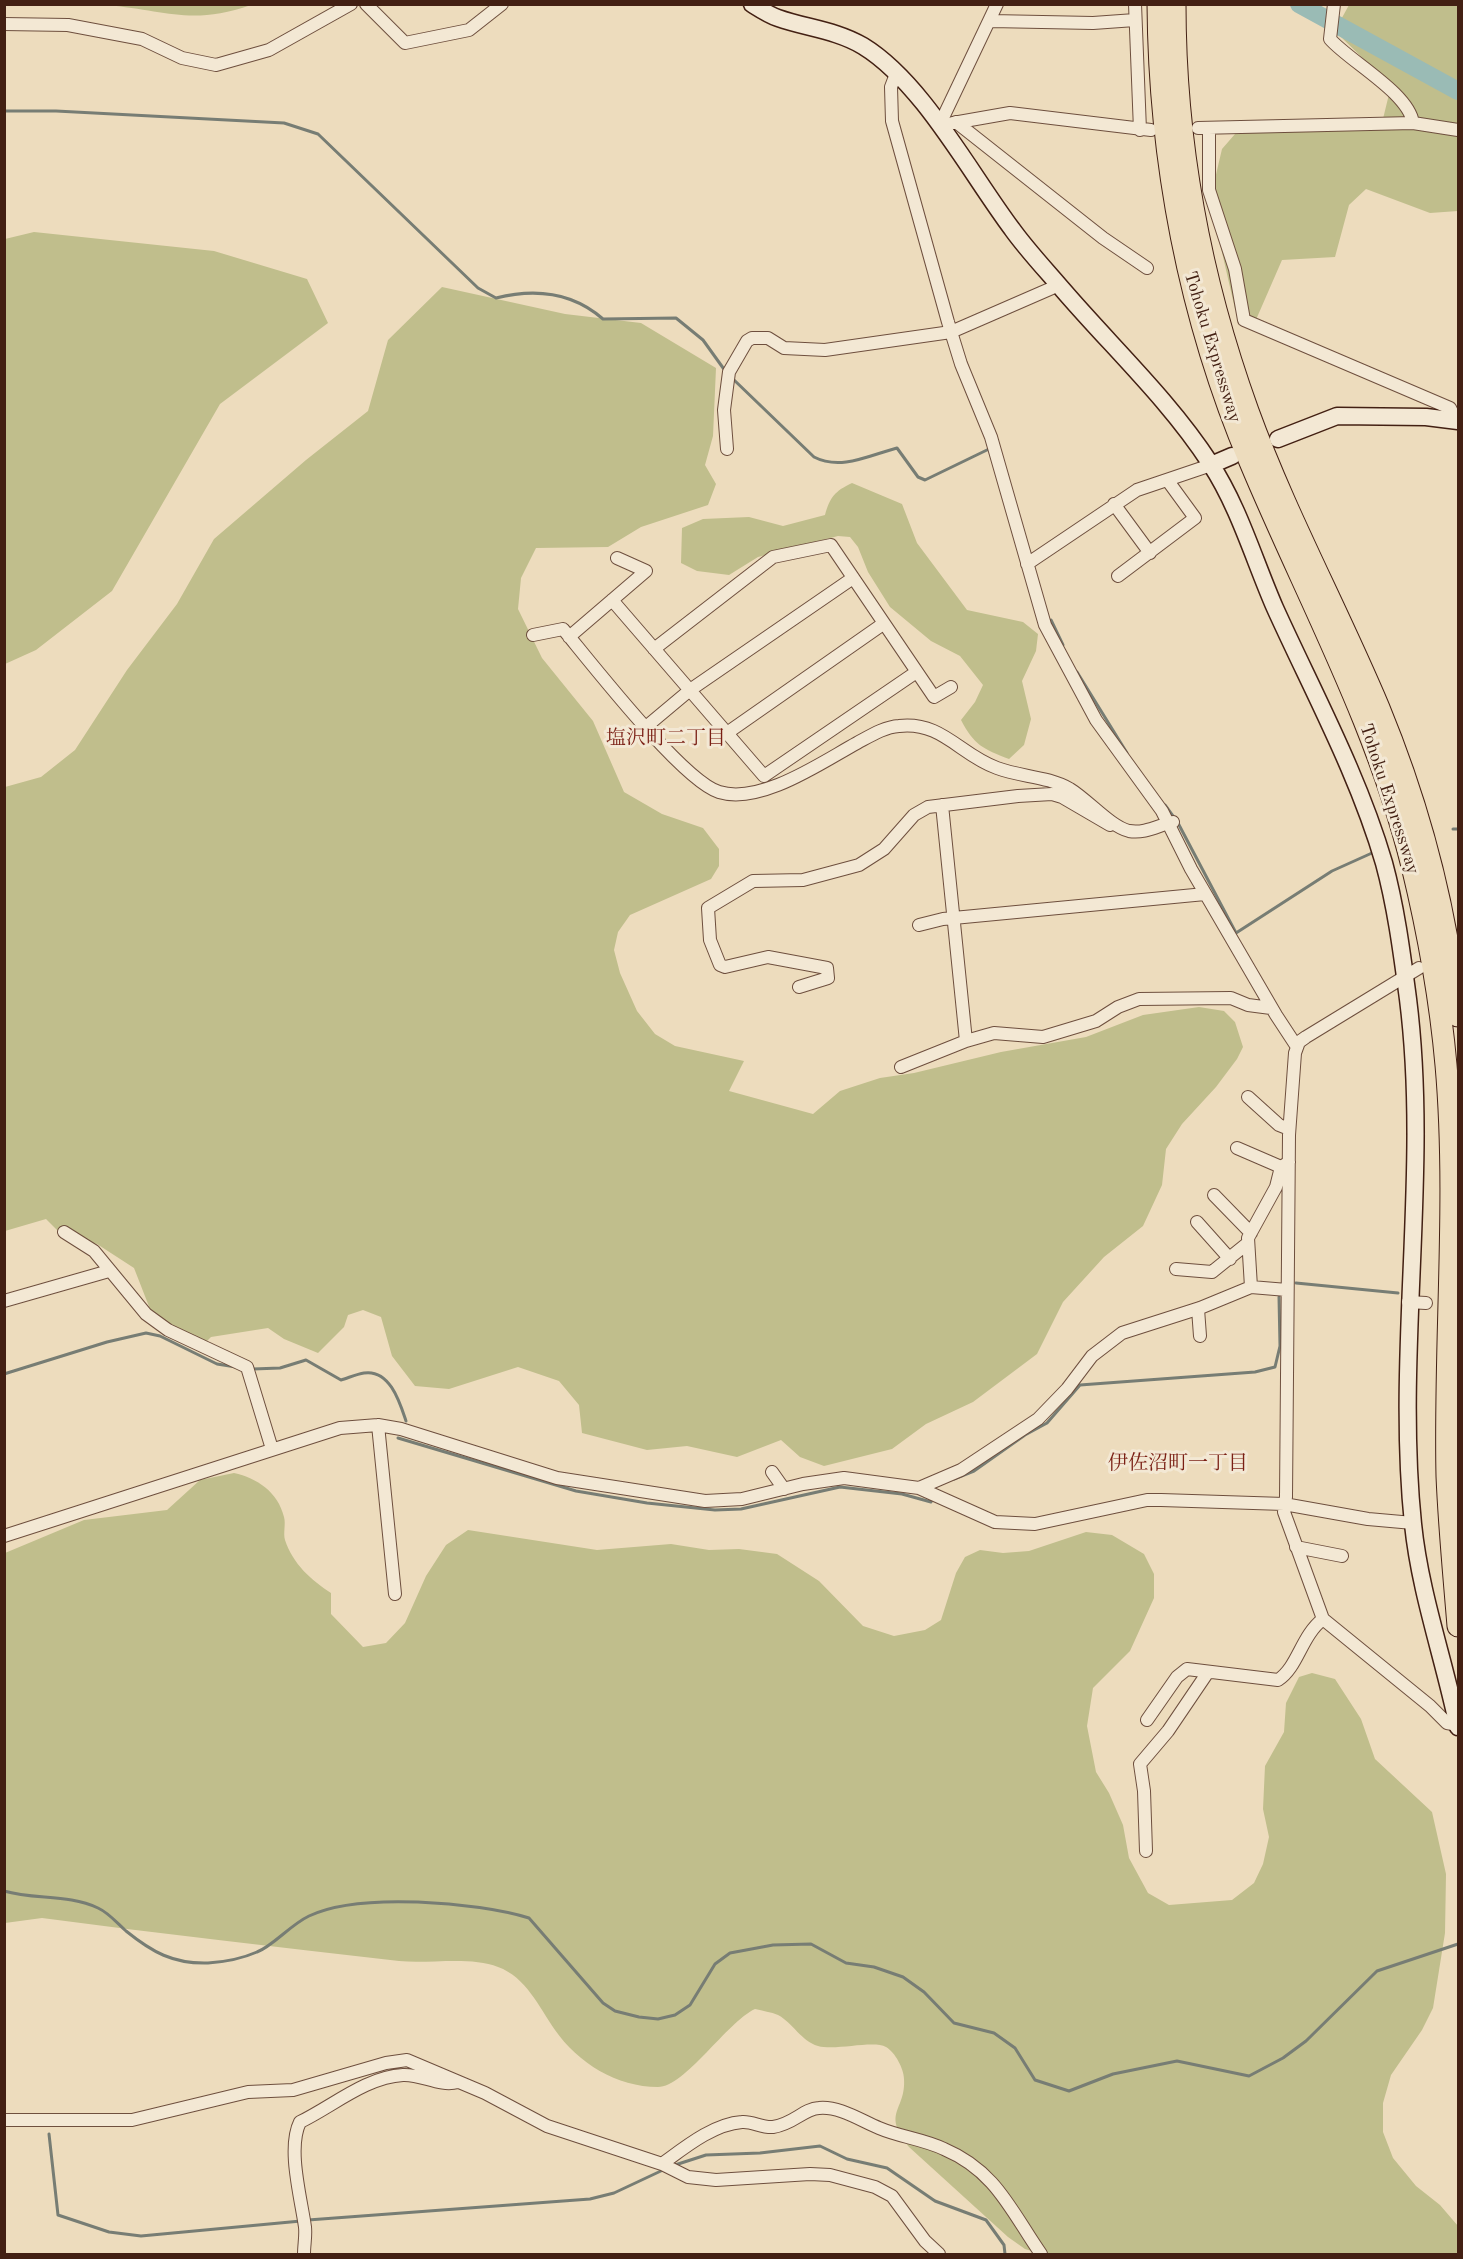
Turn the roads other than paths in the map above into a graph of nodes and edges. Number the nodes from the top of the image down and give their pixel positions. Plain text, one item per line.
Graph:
1 (351, 4) edge
2 (366, 4) edge
3 (502, 4) edge
4 (752, 4) edge
5 (997, 4) edge
6 (1135, 4) edge
7 (1158, 4) edge
8 (1175, 4) edge
9 (1334, 8) edge
10 (1135, 20) junction
11 (991, 21) junction
12 (4, 24) edge
13 (896, 74) junction
14 (957, 122) junction
15 (1413, 123) junction
16 (939, 126) junction
17 (1458, 130) edge
18 (1147, 268) dead end
19 (1059, 285) junction
20 (951, 332) junction
21 (1457, 420) edge
22 (1278, 439) dead end
23 (726, 449) dead end
24 (1232, 456) dead end
25 (1211, 465) junction
26 (1168, 481) junction
27 (1114, 504) junction
28 (1150, 553) junction
29 (617, 558) dead end
30 (1027, 564) junction
31 (1118, 576) dead end
32 (853, 578) junction
33 (612, 600) junction
34 (883, 624) junction
35 (533, 635) dead end
36 (569, 637) junction
37 (654, 649) junction
38 (915, 673) junction
39 (951, 687) dead end
40 (690, 690) junction
41 (646, 726) junction
42 (727, 733) junction
43 (942, 806) junction
44 (1171, 823) junction
45 (1120, 827) junction
46 (1205, 894) junction
47 (953, 918) junction
48 (919, 925) dead end
49 (1412, 972) junction
50 (799, 987) dead end
51 (1271, 1008) junction
52 (1458, 1016) edge
53 (966, 1041) junction
54 (1298, 1047) junction
55 (901, 1067) dead end
56 (1248, 1097) dead end
57 (1289, 1129) junction
58 (1238, 1148) dead end
59 (1285, 1165) junction
60 (1214, 1195) dead end
61 (1197, 1222) dead end
62 (63, 1232) dead end
63 (1249, 1238) junction
64 (1230, 1259) junction
65 (1176, 1269) dead end
66 (109, 1271) junction
67 (1251, 1287) junction
68 (1287, 1290) junction
69 (4, 1301) edge
70 (1408, 1302) junction
71 (1426, 1303) dead end
72 (1198, 1309) junction
73 (1200, 1336) dead end
74 (378, 1425) junction
75 (272, 1449) junction
76 (771, 1472) dead end
77 (919, 1488) junction
78 (784, 1489) junction
79 (1284, 1504) junction
80 (1413, 1523) junction
81 (4, 1536) edge
82 (1296, 1547) junction
83 (1342, 1556) dead end
84 (395, 1594) dead end
85 (1323, 1619) junction
86 (1458, 1626) edge
87 (1208, 1672) junction
88 (1158, 1704) junction
89 (1177, 1718) junction
90 (1147, 1720) dead end
91 (1458, 1726) edge
92 (1146, 1851) dead end
93 (459, 2082) junction
94 (4, 2120) edge
95 (667, 2168) junction
96 (304, 2254) edge
97 (939, 2254) edge
98 (1041, 2254) edge

1 - 12 street
2 - 3 street
4 - 13 street
5 - 11 street
6 - 10 street
7 - 86 highway, Tohoku Expressway
8 - 52 highway, Tohoku Expressway
9 - 15 street
10 - 11 street
10 - 14 street
11 - 16 street
13 - 16 street
13 - 20 street
14 - 16 street
14 - 18 street
15 - 17 street
15 - 21 street
16 - 19 street
19 - 20 street
19 - 25 street
20 - 23 street
20 - 30 street
21 - 22 street
24 - 25 street
25 - 26 street
25 - 49 street
26 - 27 street
26 - 28 street
27 - 28 street
27 - 30 street
28 - 31 street
29 - 33 street
30 - 44 street
32 - 34 street
32 - 37 street
32 - 40 street
33 - 36 street
33 - 37 street
34 - 38 street
34 - 42 street
35 - 36 street
36 - 41 street
37 - 40 street
38 - 39 street
38 - 42 street
40 - 41 street
40 - 42 street
41 - 45 street
43 - 45 street
43 - 47 street
43 - 50 street
44 - 45 street
44 - 46 street
46 - 47 street
46 - 51 street
47 - 48 street
47 - 53 street
49 - 54 street
49 - 70 street
51 - 53 street
51 - 54 street
53 - 55 street
54 - 57 street
56 - 57 street
57 - 59 street
58 - 59 street
59 - 63 street
59 - 68 street
60 - 63 street
61 - 64 street
62 - 66 street
63 - 64 street
63 - 67 street
64 - 65 street
66 - 69 street
66 - 75 street
67 - 68 street
67 - 72 street
68 - 79 street
70 - 71 street
70 - 80 street
72 - 73 street
72 - 77 street
74 - 75 street
74 - 78 street
74 - 84 street
75 - 81 street
76 - 78 street
77 - 78 street
77 - 79 street
79 - 80 street
79 - 82 street
80 - 91 street
82 - 83 street
82 - 85 street
85 - 87 street
85 - 91 street
87 - 88 street
87 - 89 street
88 - 89 street
88 - 90 street
89 - 92 street
93 - 94 street
93 - 95 street
93 - 96 street
95 - 97 street
95 - 98 street

